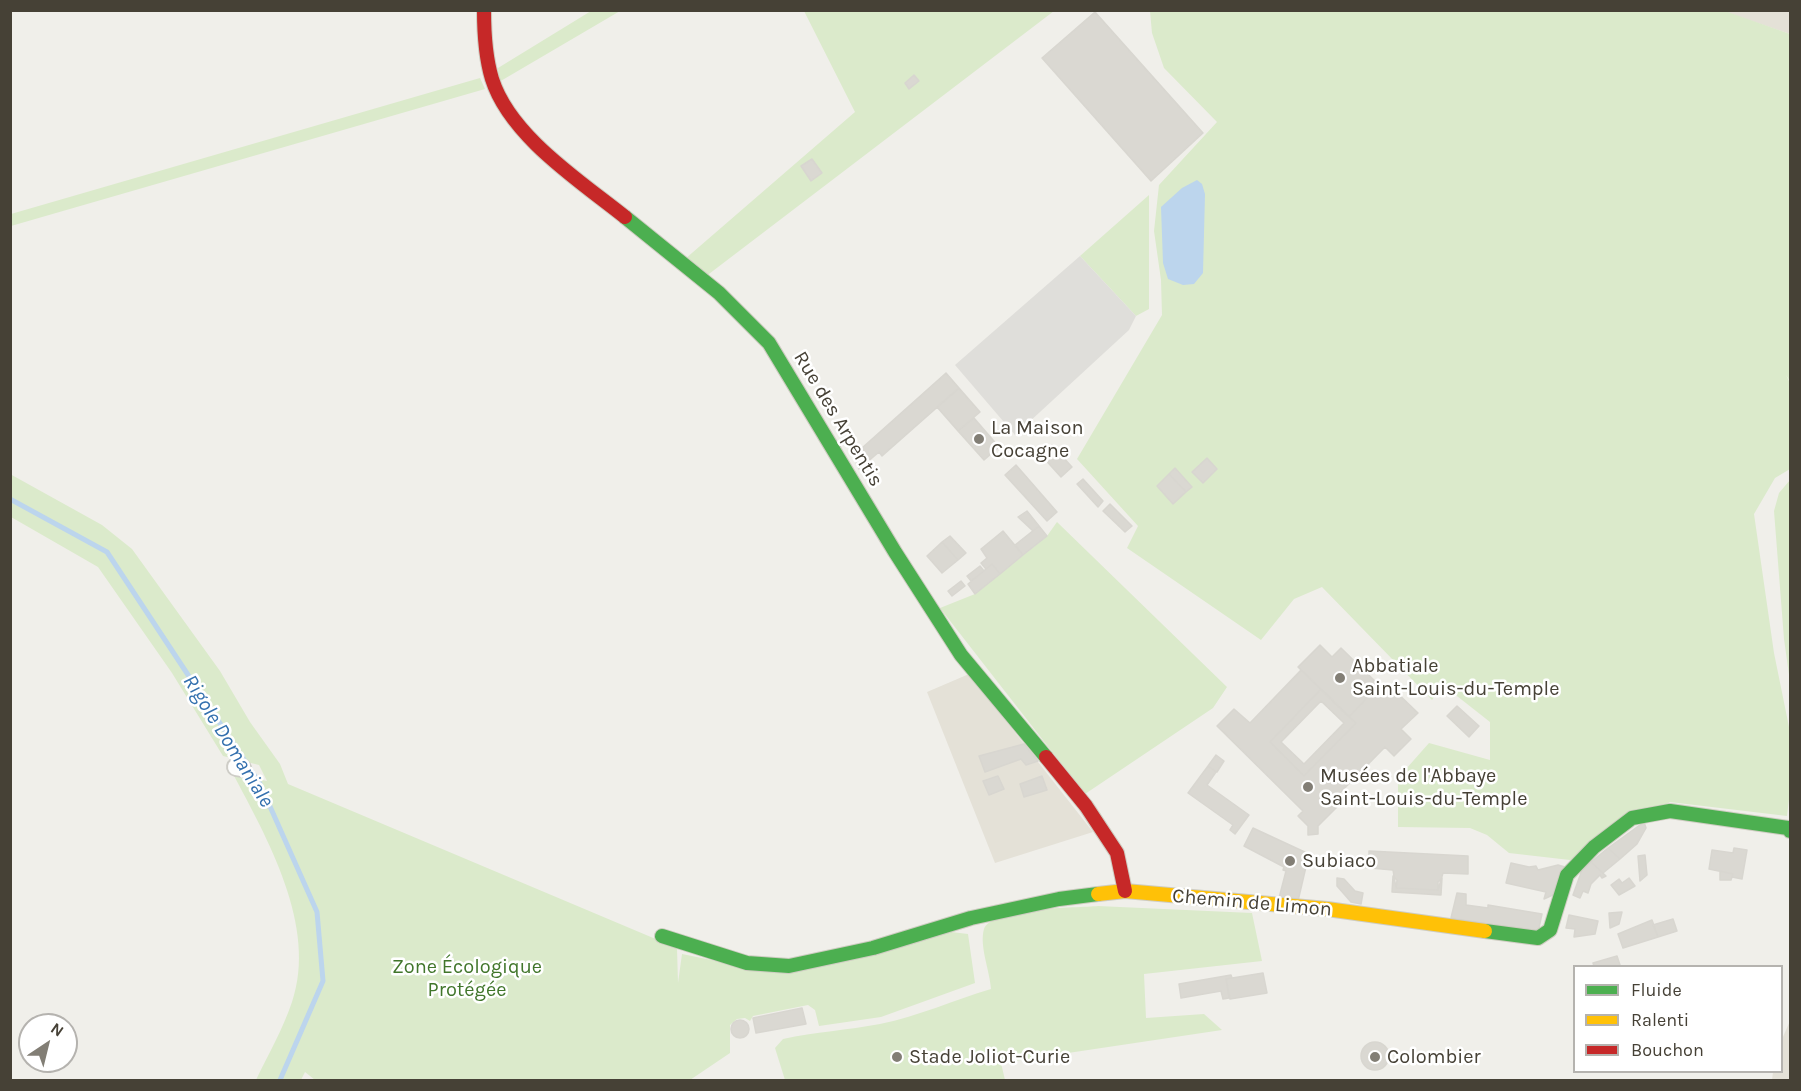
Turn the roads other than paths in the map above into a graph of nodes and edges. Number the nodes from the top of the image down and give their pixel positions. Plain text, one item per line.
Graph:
1 (483, 10) edge
2 (1789, 829) edge
3 (1125, 891) junction
4 (662, 936) dead end

1 - 3 street, Rue des Arpentis
2 - 3 street, Chemin de Limon
3 - 4 street, Chemin de Limon

